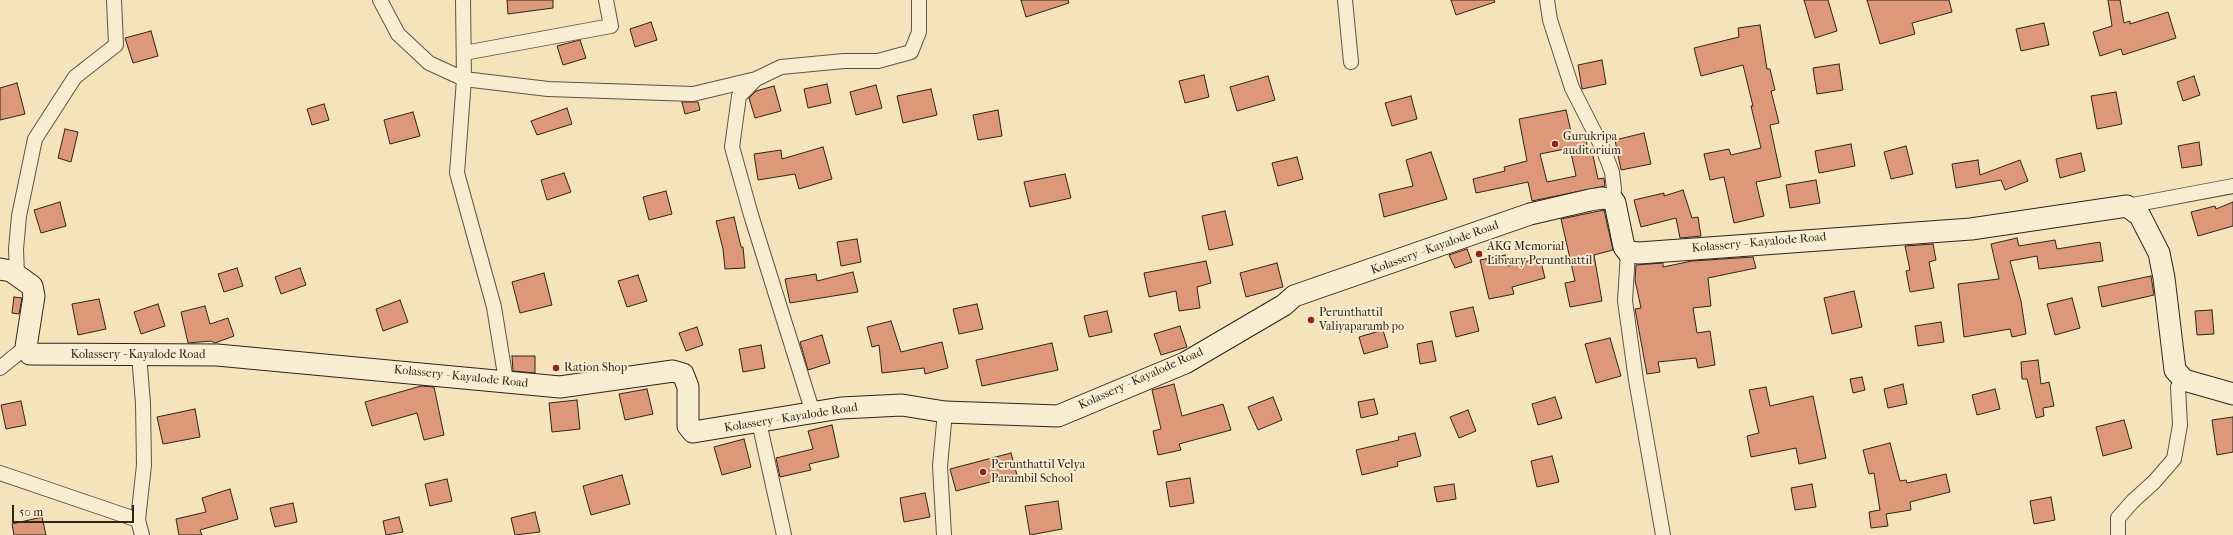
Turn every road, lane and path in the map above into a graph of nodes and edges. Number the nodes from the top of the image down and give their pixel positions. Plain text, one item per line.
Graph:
1 (114, 0) edge
2 (380, 0) edge
3 (463, 0) edge
4 (606, 0) edge
5 (919, 0) edge
6 (1345, 0) edge
7 (1547, 0) edge
8 (464, 53) junction
9 (1351, 62) dead end
10 (464, 79) junction
11 (756, 79) junction
12 (2233, 186) edge
13 (1612, 200) junction
14 (2127, 206) junction
15 (1628, 252) junction
16 (9, 272) edge
17 (26, 347) junction
18 (139, 355) junction
19 (0, 368) edge
20 (2184, 380) junction
21 (506, 381) junction
22 (2233, 394) edge
23 (945, 412) junction
24 (813, 413) junction
25 (759, 422) junction
26 (0, 473) edge
27 (138, 520) junction
28 (142, 535) edge
29 (784, 535) edge
30 (944, 535) edge
31 (1663, 535) edge
32 (2118, 535) edge

1 - 16 street
2 - 10 street
3 - 8 street
4 - 8 street
5 - 11 street
6 - 9 street
7 - 13 street
8 - 10 street
10 - 11 street
10 - 21 street
11 - 24 street
12 - 14 street
13 - 15 main road
13 - 23 main road, Kolassery - Kayalode Road
14 - 15 main road, Kolassery - Kayalode Road
14 - 20 main road
15 - 31 street
16 - 17 main road
17 - 18 main road, Kolassery - Kayalode Road
17 - 19 street
18 - 21 main road, Kolassery - Kayalode Road
18 - 27 street
20 - 22 main road
20 - 32 street
21 - 25 main road, Kolassery - Kayalode Road
23 - 24 main road, Kolassery - Kayalode Road
23 - 30 street
24 - 25 main road, Kolassery - Kayalode Road
25 - 29 street
26 - 27 street
27 - 28 street

